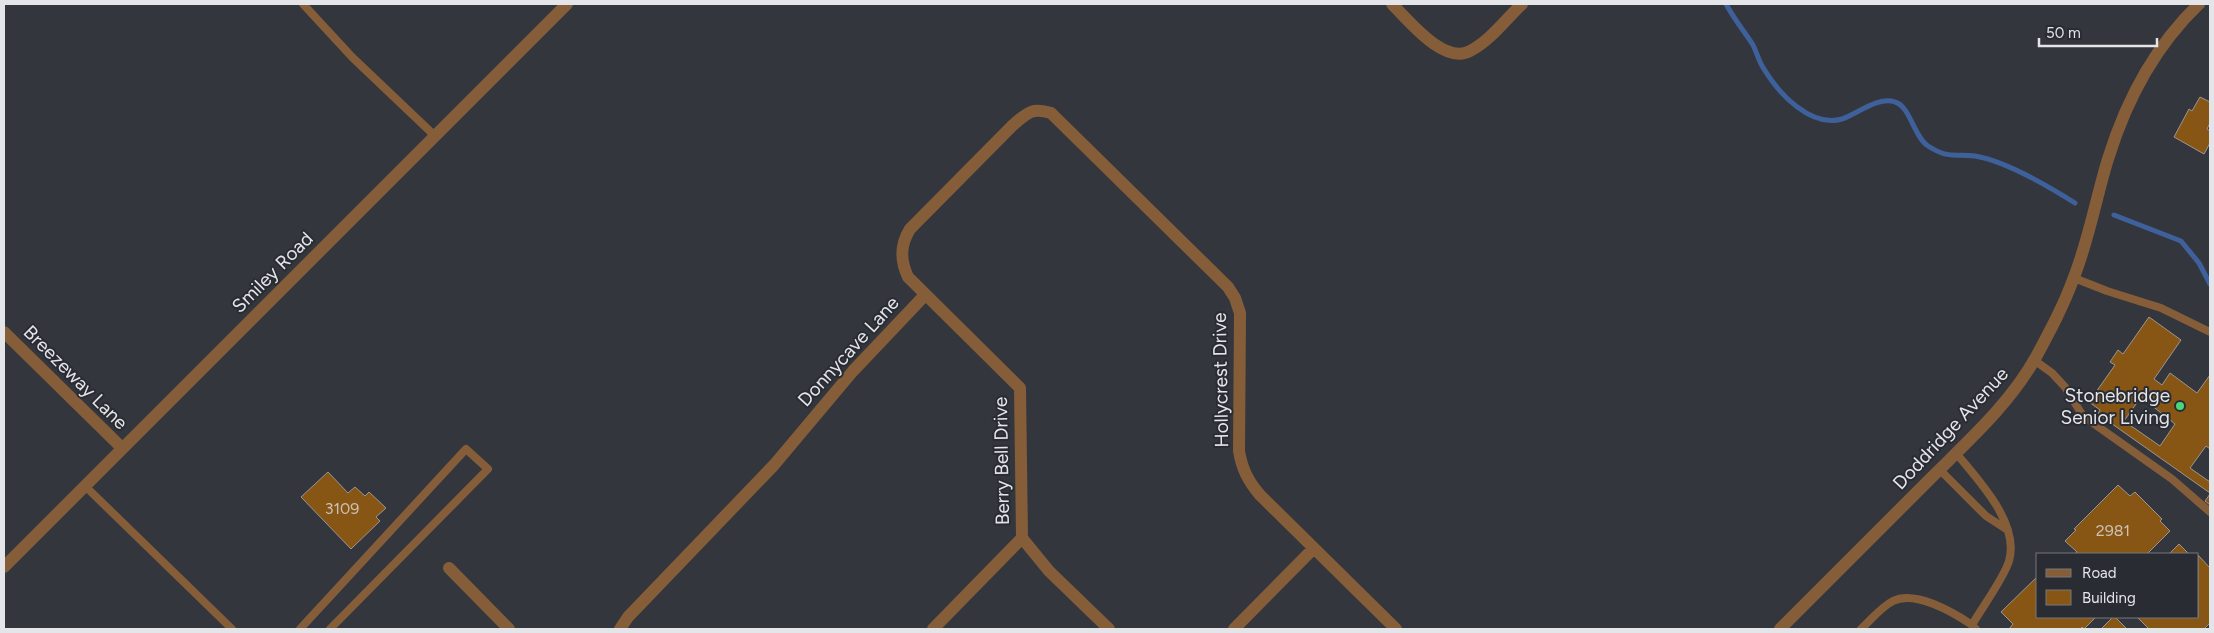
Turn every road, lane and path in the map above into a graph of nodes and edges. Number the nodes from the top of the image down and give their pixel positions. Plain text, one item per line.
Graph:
1 (303, 4) edge
2 (567, 4) edge
3 (1392, 4) edge
4 (1522, 4) edge
5 (2199, 4) edge
6 (1051, 113) joint
7 (435, 136) junction
8 (2074, 278) junction
9 (925, 295) junction
10 (4, 332) edge
11 (2210, 332) edge
12 (2034, 360) junction
13 (122, 448) junction
14 (1956, 453) junction
15 (1940, 470) junction
16 (85, 486) junction
17 (2210, 512) edge
18 (2006, 529) junction
19 (1022, 538) junction
20 (1314, 548) junction
21 (4, 567) edge
22 (449, 568) dead end
23 (1974, 627) edge
24 (232, 629) edge
25 (300, 629) edge
26 (330, 629) edge
27 (510, 629) edge
28 (620, 629) edge
29 (933, 629) edge
30 (1109, 629) edge
31 (1234, 629) edge
32 (1396, 629) edge
33 (1780, 629) edge
34 (1861, 629) edge

1 - 7 lane
2 - 7 street, Smiley Road
3 - 4 street
5 - 8 street, Doddridge Avenue
6 - 9 street, Donnycave Lane
6 - 20 street, Hollycrest Drive
7 - 13 street, Smiley Road
8 - 11 lane
8 - 12 street, Doddridge Avenue
9 - 19 street, Berry Bell Drive
9 - 28 street, Donnycave Lane
10 - 13 street, Breezeway Lane
12 - 14 street, Doddridge Avenue
12 - 17 lane
13 - 16 street, Smiley Road
14 - 15 street, Doddridge Avenue
14 - 18 lane
15 - 18 lane
15 - 33 street, Doddridge Avenue
16 - 21 street, Smiley Road
16 - 24 lane
18 - 23 lane
19 - 29 street
19 - 30 street, Berry Bell Drive
20 - 31 street
20 - 32 street, Hollycrest Drive
22 - 27 street
23 - 34 lane
25 - 26 lane

